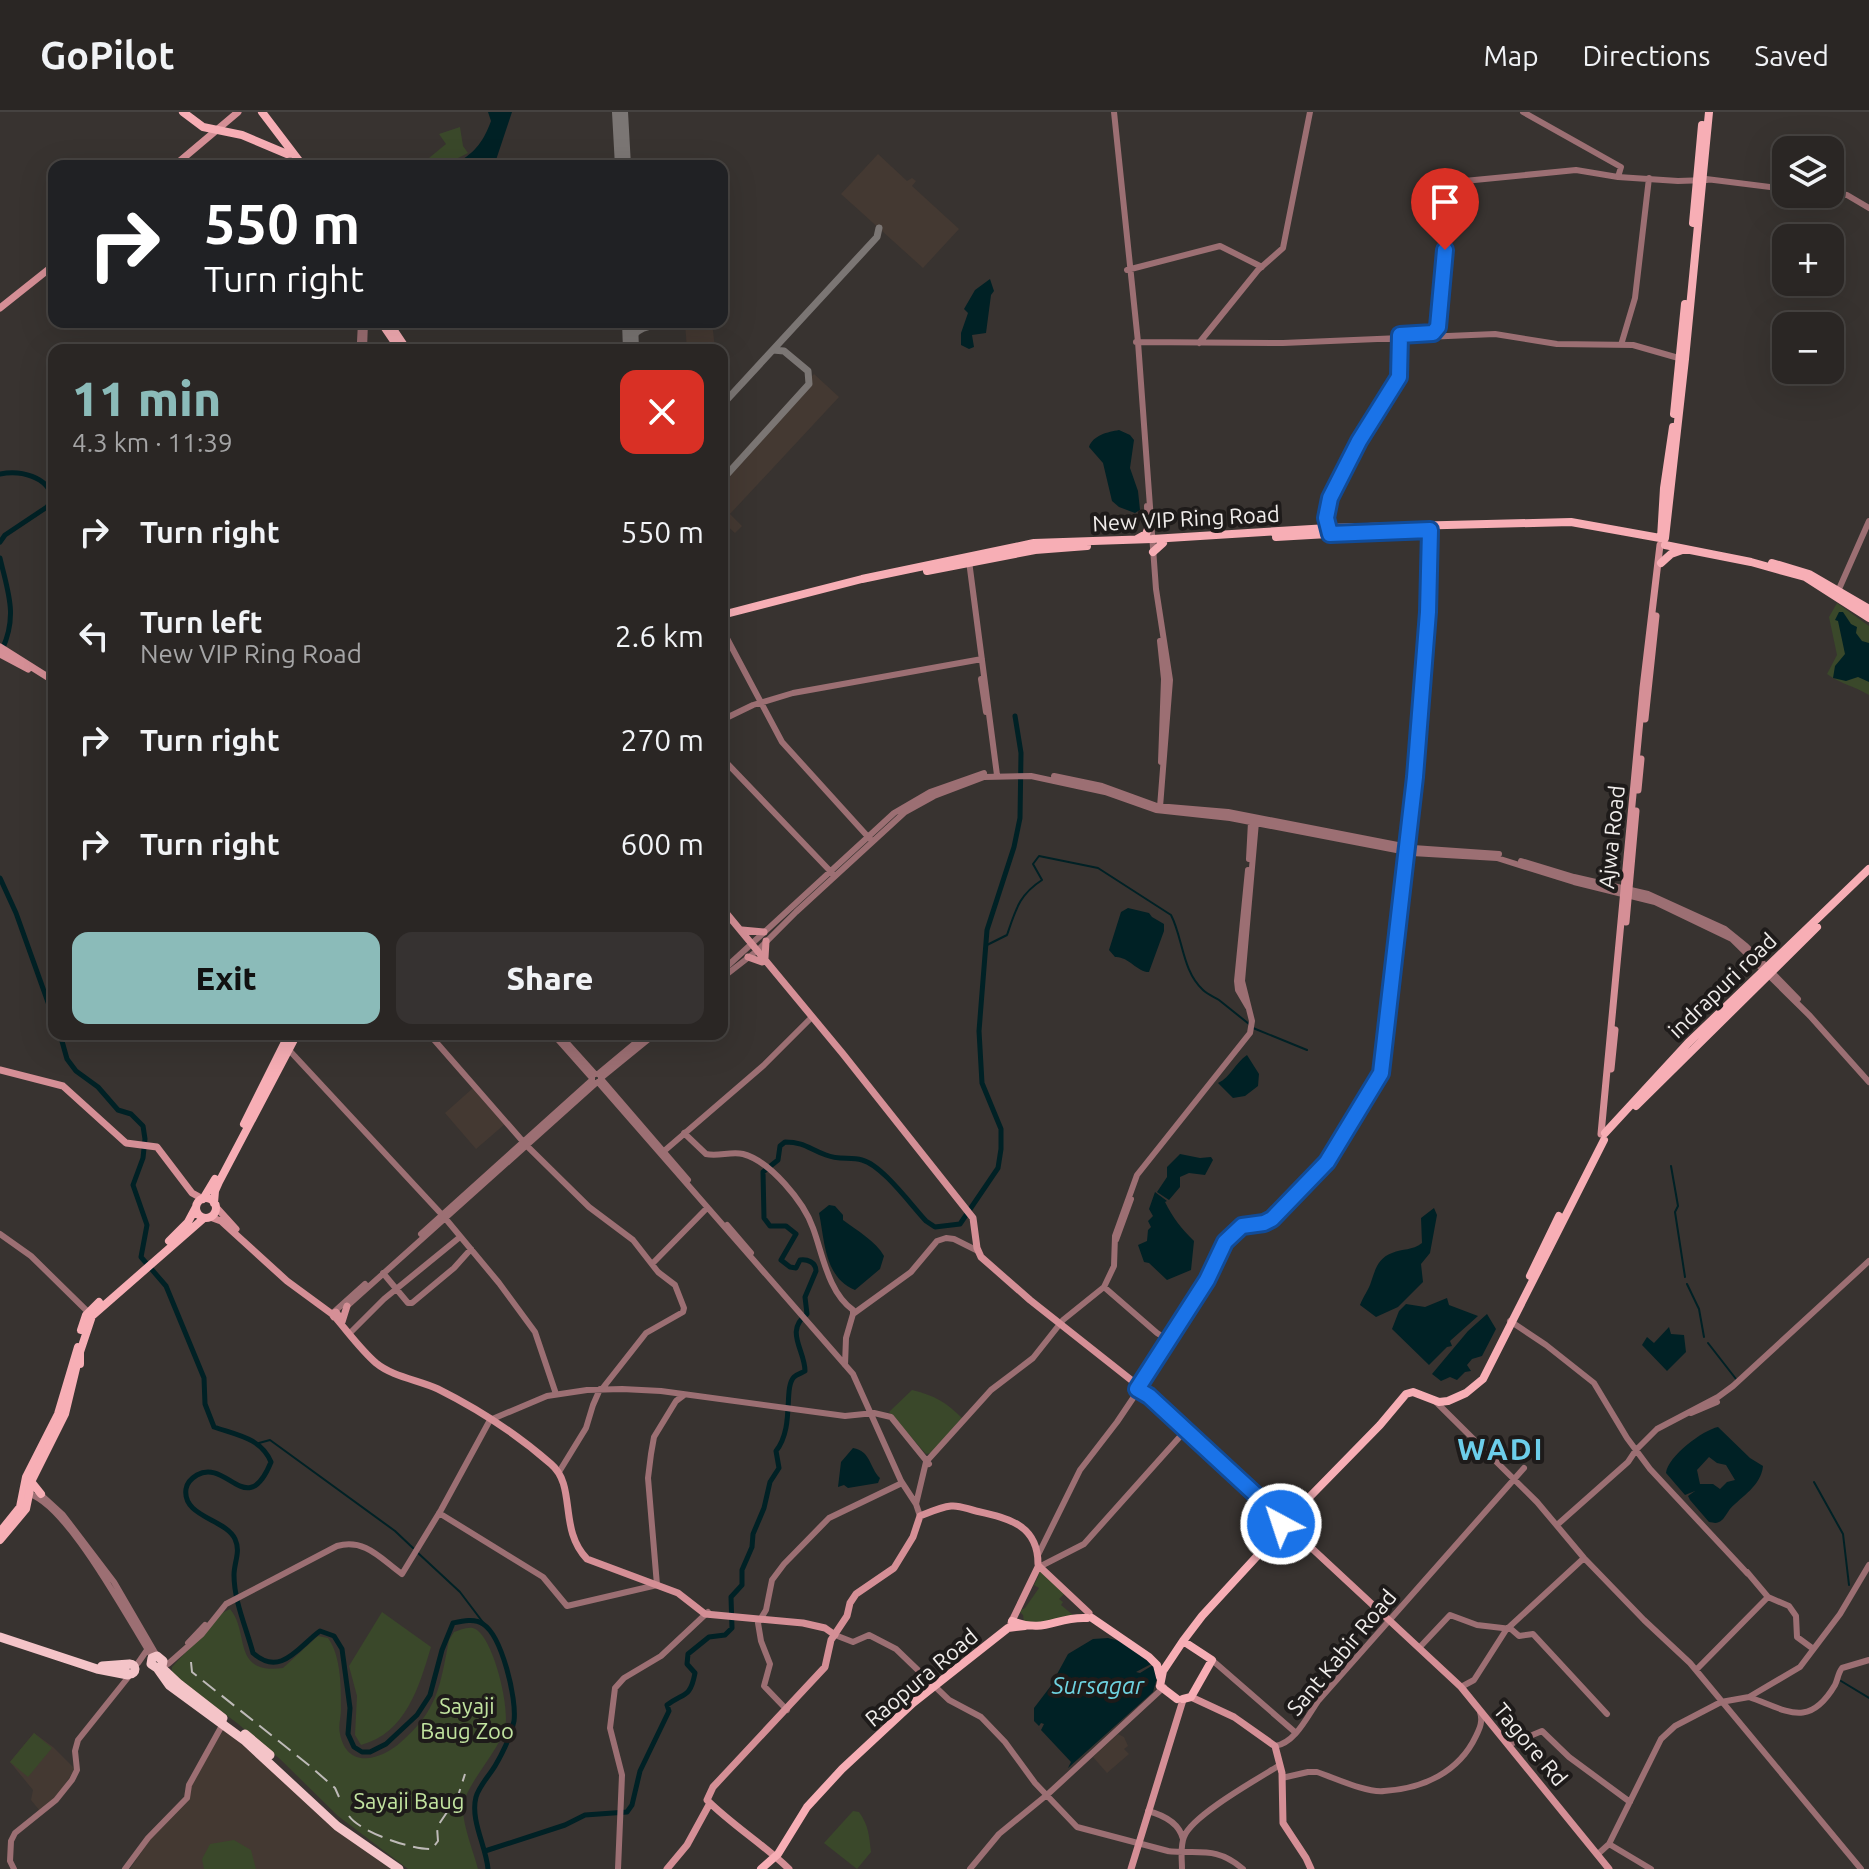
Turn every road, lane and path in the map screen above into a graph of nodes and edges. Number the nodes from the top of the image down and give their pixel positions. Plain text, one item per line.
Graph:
1 (185, 112) edge
2 (238, 112) edge
3 (260, 112) edge
4 (1112, 112) edge
5 (1309, 112) edge
6 (1523, 112) edge
7 (1706, 112) edge
8 (218, 129) junction
9 (288, 150) junction
10 (179, 160) edge
11 (296, 160) edge
12 (1618, 177) junction
13 (1650, 178) junction
14 (1702, 179) junction
15 (1772, 187) edge
16 (1844, 195) edge
17 (1869, 208) edge
18 (1262, 267) junction
19 (48, 268) edge
20 (1128, 269) junction
21 (0, 306) edge
22 (389, 328) edge
23 (1432, 335) junction
24 (1400, 336) junction
25 (1136, 340) junction
26 (1201, 341) junction
27 (402, 344) edge
28 (1621, 344) junction
29 (1682, 359) junction
30 (1869, 521) edge
31 (1432, 528) junction
32 (1329, 531) junction
33 (1663, 539) junction
34 (1153, 540) junction
35 (1676, 542) junction
36 (1685, 549) junction
37 (967, 561) junction
38 (1661, 563) junction
39 (1839, 589) junction
40 (1869, 609) edge
41 (728, 616) edge
42 (1869, 618) edge
43 (728, 641) edge
44 (0, 647) edge
45 (0, 654) edge
46 (17, 660) junction
47 (980, 660) junction
48 (48, 678) edge
49 (760, 702) junction
50 (728, 717) edge
51 (728, 764) edge
52 (996, 773) junction
53 (1158, 808) junction
54 (1254, 821) junction
55 (870, 839) junction
56 (1410, 850) junction
57 (1869, 869) edge
58 (834, 875) junction
59 (1869, 877) edge
60 (1626, 892) junction
61 (728, 917) edge
62 (728, 919) edge
63 (740, 930) junction
64 (765, 937) junction
65 (752, 949) junction
66 (764, 960) junction
67 (728, 967) edge
68 (728, 972) edge
69 (1766, 972) junction
70 (810, 1019) junction
71 (286, 1040) edge
72 (294, 1040) edge
73 (434, 1040) edge
74 (562, 1040) edge
75 (639, 1040) edge
76 (647, 1040) edge
77 (288, 1052) junction
78 (0, 1072) edge
79 (597, 1078) junction
80 (1869, 1080) edge
81 (684, 1133) junction
82 (903, 1133) junction
83 (1603, 1135) junction
84 (524, 1144) junction
85 (154, 1147) junction
86 (662, 1153) junction
87 (203, 1199) junction
88 (215, 1205) junction
89 (196, 1207) junction
90 (707, 1208) junction
91 (207, 1218) junction
92 (442, 1218) junction
93 (0, 1234) edge
94 (242, 1237) junction
95 (459, 1238) junction
96 (470, 1250) junction
97 (976, 1250) junction
98 (158, 1256) junction
99 (1869, 1263) edge
100 (652, 1264) junction
101 (383, 1273) junction
102 (1104, 1287) junction
103 (396, 1289) junction
104 (347, 1306) joint
105 (797, 1308) junction
106 (90, 1314) junction
107 (853, 1314) junction
108 (336, 1315) junction
109 (1511, 1322) junction
110 (1058, 1326) junction
111 (351, 1332) junction
112 (1170, 1341) junction
113 (78, 1356) junction
114 (844, 1365) junction
115 (604, 1389) junction
116 (1139, 1389) junction
117 (1411, 1392) junction
118 (671, 1393) junction
119 (555, 1394) junction
120 (684, 1395) junction
121 (676, 1401) junction
122 (1435, 1401) junction
123 (869, 1413) junction
124 (494, 1418) junction
125 (1185, 1431) junction
126 (1634, 1455) junction
127 (928, 1463) junction
128 (1647, 1463) junction
129 (1500, 1465) junction
130 (1524, 1468) dead end
131 (560, 1471) junction
132 (1514, 1479) junction
133 (902, 1483) junction
134 (1508, 1487) junction
135 (32, 1494) junction
136 (916, 1504) junction
137 (438, 1515) junction
138 (919, 1520) junction
139 (1287, 1522) junction
140 (1557, 1525) junction
141 (0, 1538) edge
142 (1584, 1558) junction
143 (1869, 1563) edge
144 (1039, 1564) junction
145 (656, 1582) junction
146 (1768, 1597) junction
147 (707, 1613) junction
148 (1090, 1616) junction
149 (761, 1619) junction
150 (1389, 1621) junction
151 (1010, 1624) junction
152 (1506, 1630) junction
153 (0, 1635) edge
154 (835, 1635) junction
155 (1183, 1641) junction
156 (1419, 1648) junction
157 (1812, 1648) junction
158 (1807, 1658) junction
159 (1212, 1660) junction
160 (1869, 1660) edge
161 (156, 1661) junction
162 (1167, 1664) junction
163 (131, 1669) junction
164 (1696, 1670) junction
165 (1162, 1685) junction
166 (934, 1686) junction
167 (1461, 1687) junction
168 (1749, 1697) junction
169 (1182, 1699) junction
170 (1721, 1702) junction
171 (787, 1710) junction
172 (1480, 1711) junction
173 (1607, 1714) dead end
174 (224, 1722) junction
175 (1296, 1733) junction
176 (1508, 1745) junction
177 (1275, 1746) junction
178 (1280, 1765) junction
179 (1282, 1778) junction
180 (1046, 1794) junction
181 (1630, 1802) junction
182 (709, 1804) junction
183 (1146, 1812) junction
184 (1192, 1826) junction
185 (1180, 1828) junction
186 (1183, 1839) junction
187 (1137, 1843) junction
188 (1609, 1844) junction
189 (1182, 1851) junction
190 (776, 1854) junction
191 (1598, 1854) junction
192 (14, 1869) edge
193 (125, 1869) edge
194 (399, 1869) edge
195 (406, 1869) edge
196 (620, 1869) edge
197 (667, 1869) edge
198 (759, 1869) edge
199 (792, 1869) edge
200 (968, 1869) edge
201 (1130, 1869) edge
202 (1182, 1869) edge
203 (1243, 1869) edge
204 (1311, 1869) edge
205 (1609, 1869) edge
206 (1651, 1869) edge
207 (1861, 1869) edge

1 - 8 main road
2 - 8 main road
3 - 9 main road
4 - 20 street
5 - 18 street
6 - 12 street
7 - 14 main road, Ajwa Road
8 - 9 main road
8 - 10 main road
9 - 11 main road
12 - 13 street
12 - 23 street
13 - 14 street
13 - 28 street
14 - 15 street
14 - 29 main road, Ajwa Road
16 - 17 street
18 - 20 street
18 - 26 street
19 - 21 main road
20 - 25 street
22 - 27 main road
23 - 24 street
23 - 28 street
24 - 26 street
24 - 32 street
25 - 26 street
25 - 34 street
28 - 29 street
29 - 33 main road, Ajwa Road
30 - 39 street
31 - 32 main road, New VIP Ring Road
31 - 33 main road, New VIP Ring Road
31 - 33 main road, New VIP Ring Road
31 - 56 street
32 - 34 main road, New VIP Ring Road
33 - 35 main road, New VIP Ring Road
33 - 35 main road
33 - 36 main road, New VIP Ring Road
33 - 38 main road, Ajwa Road
33 - 60 main road, Ajwa Road
34 - 37 main road, New VIP Ring Road
34 - 37 main road, New VIP Ring Road
34 - 53 street
35 - 39 main road, New VIP Ring Road
36 - 38 main road
36 - 42 main road, New VIP Ring Road
37 - 41 main road, New VIP Ring Road
37 - 47 street
38 - 60 main road, Ajwa Road
39 - 40 main road, New VIP Ring Road
43 - 49 street
44 - 46 main road
45 - 46 main road
46 - 48 main road
47 - 49 street
47 - 52 street
49 - 50 street
49 - 55 street
51 - 58 street
52 - 53 street
52 - 55 street
53 - 54 street
54 - 56 street
54 - 102 street
55 - 58 street
56 - 60 street
56 - 112 street
57 - 69 main road, indrapuri road
58 - 64 street
59 - 69 main road, indrapuri road
60 - 69 street
60 - 83 main road, Ajwa Road
61 - 63 main road
62 - 65 main road
63 - 64 main road
63 - 65 main road
64 - 65 street
64 - 66 main road
65 - 66 main road
65 - 66 main road
65 - 67 street
65 - 68 street
66 - 70 main road
66 - 82 main road
69 - 80 street
69 - 83 main road, indrapuri road
70 - 81 street
70 - 82 main road
71 - 87 main road
72 - 77 main road
73 - 84 street
74 - 79 street
75 - 79 street
76 - 79 street
77 - 88 main road
77 - 92 street
78 - 85 main road
79 - 84 street
79 - 86 street
81 - 86 street
81 - 107 street
82 - 97 main road
83 - 109 main road, indrapuri road
84 - 92 street
84 - 100 street
85 - 87 main road
85 - 89 main road
86 - 90 street
86 - 105 street
87 - 88 main road
87 - 89 main road
88 - 91 main road
88 - 94 main road
89 - 91 main road
89 - 98 main road
90 - 100 street
90 - 105 street
91 - 94 main road
91 - 98 main road
92 - 95 street
92 - 101 street
92 - 108 street
93 - 106 street
94 - 108 main road
95 - 96 street
95 - 103 street
96 - 103 street
96 - 119 street
97 - 107 street
97 - 110 main road, Tagore Rd
98 - 106 main road
99 - 126 street
100 - 115 street
101 - 103 street
101 - 104 street
102 - 110 street
102 - 112 street
103 - 111 street
104 - 108 main road
105 - 114 street
106 - 113 main road
107 - 114 street
108 - 111 main road
108 - 124 main road
109 - 122 main road
109 - 122 main road
109 - 126 street
110 - 116 main road, Tagore Rd
110 - 127 street
111 - 124 main road
112 - 116 street
113 - 135 main road
113 - 141 main road, bridge
114 - 123 street
115 - 118 street
115 - 119 street
115 - 131 street
116 - 125 main road, Tagore Rd
116 - 144 street
117 - 122 main road
117 - 139 main road
117 - 139 main road
118 - 120 street
118 - 121 street
119 - 124 street
120 - 121 street
120 - 123 street
121 - 145 street
122 - 129 street
123 - 127 street
123 - 133 street
124 - 131 main road
124 - 137 street
125 - 139 main road, Tagore Rd
125 - 144 street
126 - 128 street
126 - 128 street
126 - 140 street
127 - 136 street
128 - 146 street
129 - 132 street
129 - 134 street
130 - 132 street, Sant Kabir Road
131 - 145 main road
132 - 134 street, Sant Kabir Road
132 - 140 street
133 - 136 street
133 - 149 street
134 - 150 street, Sant Kabir Road
135 - 141 main road
135 - 161 street
135 - 161 street
136 - 138 street
137 - 145 street
137 - 161 street
138 - 144 main road
138 - 154 main road
139 - 150 main road, Tagore Rd
139 - 155 main road
140 - 142 street
142 - 152 street
142 - 164 street
143 - 157 street
143 - 158 street
144 - 148 main road
144 - 151 main road
145 - 147 main road
146 - 157 street
146 - 164 street
147 - 149 main road
147 - 196 street
148 - 151 main road, Raopura Road
148 - 162 main road
148 - 165 main road
149 - 154 main road
149 - 171 street
150 - 156 main road, Tagore Rd
150 - 175 street, Sant Kabir Road
151 - 166 main road, Raopura Road
152 - 156 street
152 - 167 street
152 - 173 street
153 - 163 highway
154 - 166 street
154 - 171 main road
155 - 159 main road
155 - 162 main road
156 - 167 main road, Tagore Rd
157 - 158 street
158 - 168 street
159 - 169 main road
159 - 175 street
160 - 168 street
161 - 163 street
161 - 163 highway
161 - 174 highway
162 - 165 main road
163 - 192 street
164 - 170 street
165 - 169 main road
165 - 180 street
166 - 180 street
166 - 190 main road, Raopura Road
167 - 172 main road, Tagore Rd
168 - 170 street
169 - 177 main road
169 - 183 main road
170 - 181 street
170 - 207 street
171 - 182 main road
172 - 176 main road, Tagore Rd
172 - 179 street
174 - 193 street
174 - 194 highway
174 - 195 highway
175 - 177 street, Sant Kabir Road
176 - 181 street
176 - 191 main road, Tagore Rd
177 - 178 main road
178 - 179 main road
178 - 184 street
179 - 204 main road
180 - 187 street
180 - 200 street
181 - 188 street
182 - 190 main road
182 - 197 main road
183 - 185 street
183 - 187 main road
184 - 185 street
184 - 186 street
185 - 186 street
186 - 189 street
187 - 189 street
187 - 201 main road
188 - 191 street
188 - 206 street
189 - 202 street
189 - 203 street
190 - 198 main road, Raopura Road
190 - 199 main road
191 - 205 main road, Tagore Rd

